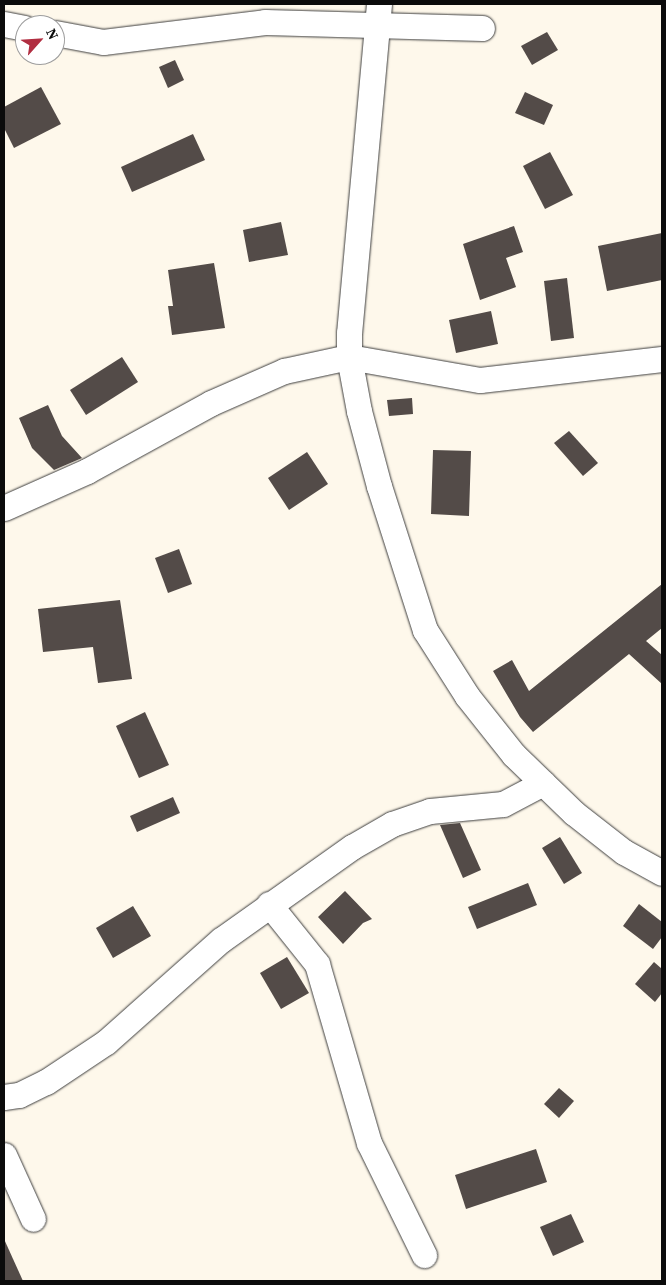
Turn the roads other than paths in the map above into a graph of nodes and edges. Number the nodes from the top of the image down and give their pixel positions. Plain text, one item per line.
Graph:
1 (377, 15) edge
2 (482, 28) dead end
3 (65, 35) edge
4 (349, 357) junction
5 (662, 360) edge
6 (4, 508) edge
7 (543, 783) junction
8 (662, 873) edge
9 (269, 904) junction
10 (4, 1098) edge
11 (4, 1155) edge
12 (33, 1220) dead end
13 (424, 1255) dead end

1 - 2 street
1 - 3 street
1 - 4 street
4 - 5 street
4 - 6 street
4 - 7 street
7 - 8 street
7 - 9 street
9 - 10 street
9 - 13 street
11 - 12 street

